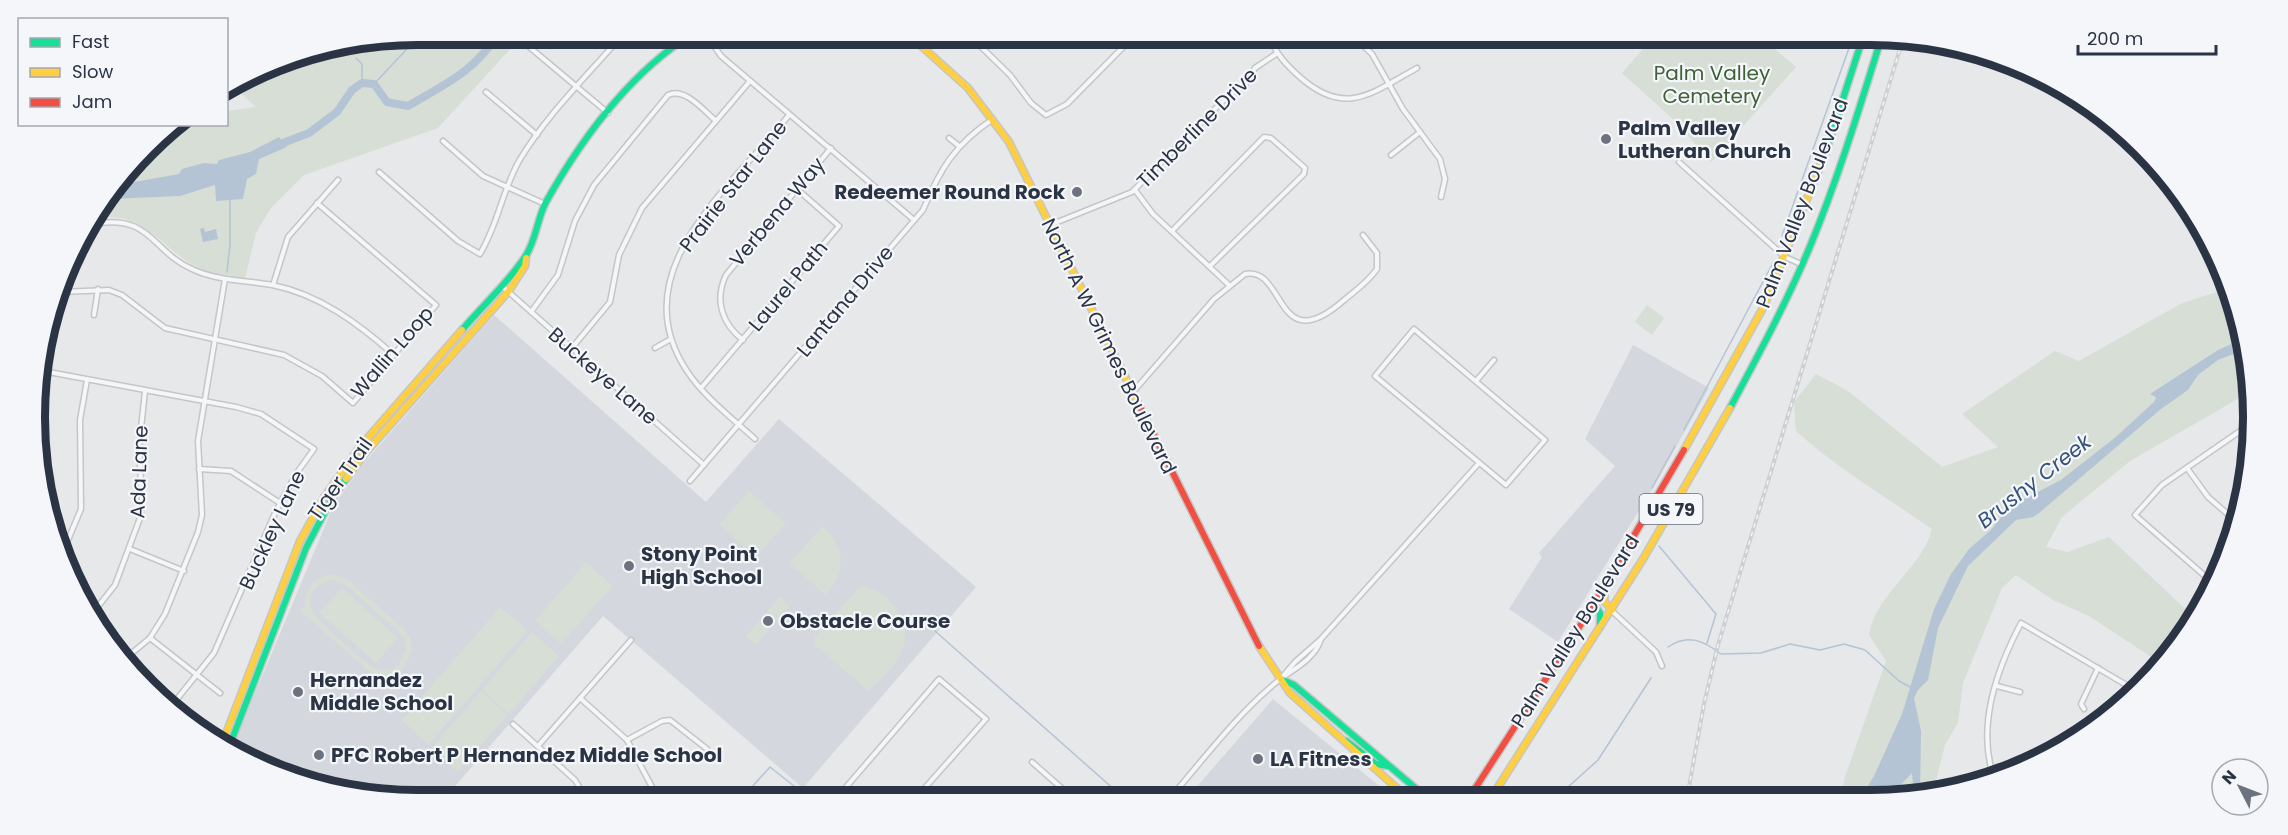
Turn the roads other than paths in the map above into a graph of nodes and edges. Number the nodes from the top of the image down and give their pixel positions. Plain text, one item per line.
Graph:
1 (527, 45) dead end
2 (614, 45) edge
3 (676, 45) edge
4 (713, 45) edge
5 (920, 45) edge
6 (979, 45) edge
7 (1125, 45) edge
8 (1272, 45) edge
9 (1365, 45) edge
10 (1860, 45) edge
11 (1879, 45) edge
12 (1276, 54) junction
13 (1417, 68) dead end
14 (750, 81) junction
15 (1389, 84) junction
16 (578, 86) junction
17 (486, 92) dead end
18 (608, 113) junction
19 (789, 115) junction
20 (993, 119) junction
21 (716, 121) junction
22 (1420, 132) junction
23 (537, 135) junction
24 (949, 138) dead end
25 (443, 141) dead end
26 (959, 146) junction
27 (831, 148) junction
28 (1391, 155) dead end
29 (1679, 162) dead end
30 (379, 172) dead end
31 (338, 180) dead end
32 (508, 187) junction
33 (797, 189) junction
34 (1134, 190) junction
35 (1441, 197) dead end
36 (317, 203) junction
37 (545, 204) junction
38 (914, 220) junction
39 (100, 224) edge
40 (1050, 225) junction
41 (1172, 231) junction
42 (1363, 235) dead end
43 (526, 256) junction
44 (1785, 257) junction
45 (1802, 264) junction
46 (1210, 266) junction
47 (225, 279) junction
48 (273, 285) junction
49 (1229, 285) junction
50 (502, 286) junction
51 (98, 289) junction
52 (67, 291) edge
53 (508, 292) junction
54 (531, 312) junction
55 (94, 315) dead end
56 (214, 339) junction
57 (671, 339) junction
58 (744, 340) junction
59 (571, 348) junction
60 (655, 348) dead end
61 (394, 355) junction
62 (1494, 360) dead end
63 (48, 372) edge
64 (87, 380) junction
65 (1476, 381) junction
66 (701, 388) junction
67 (145, 390) junction
68 (1132, 393) junction
69 (204, 401) junction
70 (740, 425) junction
71 (2243, 429) edge
72 (755, 439) dead end
73 (1479, 463) junction
74 (704, 465) junction
75 (199, 468) junction
76 (2187, 468) junction
77 (690, 481) dead end
78 (280, 503) junction
79 (2230, 516) edge
80 (67, 543) edge
81 (130, 549) junction
82 (183, 570) junction
83 (2207, 578) edge
84 (1606, 584) junction
85 (1594, 604) junction
86 (97, 607) edge
87 (1612, 610) junction
88 (1599, 631) junction
89 (150, 638) junction
90 (631, 640) dead end
91 (130, 654) edge
92 (1662, 666) dead end
93 (2098, 668) junction
94 (196, 677) junction
95 (1281, 679) junction
96 (1997, 686) junction
97 (2129, 686) edge
98 (220, 693) dead end
99 (2020, 693) dead end
100 (580, 698) junction
101 (176, 701) edge
102 (2084, 709) dead end
103 (513, 724) dead end
104 (225, 736) edge
105 (1337, 736) junction
106 (232, 740) edge
107 (627, 740) junction
108 (538, 746) junction
109 (711, 759) dead end
110 (1032, 762) dead end
111 (1388, 766) junction
112 (1991, 770) edge
113 (580, 790) edge
114 (655, 790) edge
115 (844, 790) edge
116 (923, 790) edge
117 (1064, 790) edge
118 (1178, 790) edge
119 (1399, 790) edge
120 (1417, 790) edge
121 (1473, 790) edge
122 (1496, 790) edge

1 - 16 street
2 - 16 street
3 - 18 main road, Tiger Trail
4 - 14 street
5 - 20 main road, North A W Grimes Boulevard
6 - 7 street
8 - 12 street
9 - 15 street
10 - 44 main road, Palm Valley Boulevard / US 79
11 - 45 main road, Palm Valley Boulevard / US 79
12 - 15 street
12 - 34 street, Timberline Drive
13 - 15 street
14 - 19 street
14 - 21 street
15 - 22 street
16 - 18 street
16 - 23 street
17 - 23 street
18 - 37 main road, Tiger Trail
19 - 27 street
19 - 57 street, Prairie Star Lane
20 - 26 street, Lantana Drive
20 - 40 main road, North A W Grimes Boulevard
21 - 54 street
21 - 59 street
22 - 28 street
22 - 35 street
23 - 32 street
24 - 26 street
25 - 32 street
26 - 38 street, Lantana Drive
27 - 33 street, Verbena Way
27 - 38 street
29 - 44 street
30 - 32 street
31 - 36 street
32 - 37 street
33 - 58 street, Verbena Way
33 - 58 street, Laurel Path
34 - 40 street, Timberline Drive
34 - 41 street
36 - 48 street
36 - 61 street, Wallin Loop
37 - 43 main road, Tiger Trail
38 - 70 street, Lantana Drive
39 - 47 street
40 - 68 main road, North A W Grimes Boulevard
41 - 46 street
41 - 46 street
42 - 49 street
43 - 50 main road, Tiger Trail
43 - 53 main road, Tiger Trail
44 - 45 street
44 - 84 main road, Palm Valley Boulevard / US 79
45 - 87 main road, Palm Valley Boulevard / US 79
46 - 49 street
47 - 48 street
47 - 56 street
48 - 61 street
49 - 68 street
50 - 53 street, Buckeye Lane
50 - 104 main road, Tiger Trail
51 - 52 street
51 - 55 street
51 - 56 street
53 - 54 street, Buckeye Lane
53 - 106 main road, Tiger Trail
54 - 59 street, Buckeye Lane
56 - 61 street, Wallin Loop
56 - 69 street
57 - 60 street
57 - 66 street, Prairie Star Lane
58 - 66 street, Laurel Path
59 - 74 street, Buckeye Lane
62 - 65 street
63 - 64 street, Buckley Lane
64 - 67 street, Buckley Lane
64 - 80 street
65 - 73 street
65 - 73 street
66 - 70 street, Prairie Star Lane
67 - 69 street, Buckley Lane
67 - 81 street, Ada Lane
68 - 95 main road, North A W Grimes Boulevard
69 - 75 street
69 - 78 street, Buckley Lane
70 - 72 street, Prairie Star Lane
70 - 74 street, Lantana Drive
71 - 76 street
73 - 95 street
74 - 77 street, Lantana Drive
75 - 78 street
75 - 82 street
76 - 79 street
76 - 83 street
78 - 94 street, Buckley Lane
81 - 82 street
81 - 86 street, Ada Lane
82 - 89 street
84 - 85 main road, Palm Valley Boulevard / US 79
84 - 87 main road
85 - 88 main road
85 - 121 main road, Palm Valley Boulevard / US 79
87 - 88 main road, Palm Valley Boulevard / US 79
87 - 92 street
88 - 122 main road, Palm Valley Boulevard / US 79
89 - 91 street
89 - 94 street
90 - 100 street
93 - 96 street
93 - 97 street
93 - 102 street
94 - 98 street
94 - 101 street, Buckley Lane
95 - 105 main road, North A W Grimes Boulevard
95 - 111 main road, North A W Grimes Boulevard
95 - 118 street
96 - 99 street
96 - 112 street
100 - 107 street
100 - 108 street
103 - 108 street
105 - 111 main road
105 - 119 main road, North A W Grimes Boulevard
107 - 109 street
107 - 114 street
108 - 113 street
110 - 117 street
111 - 120 main road, North A W Grimes Boulevard
115 - 116 street

